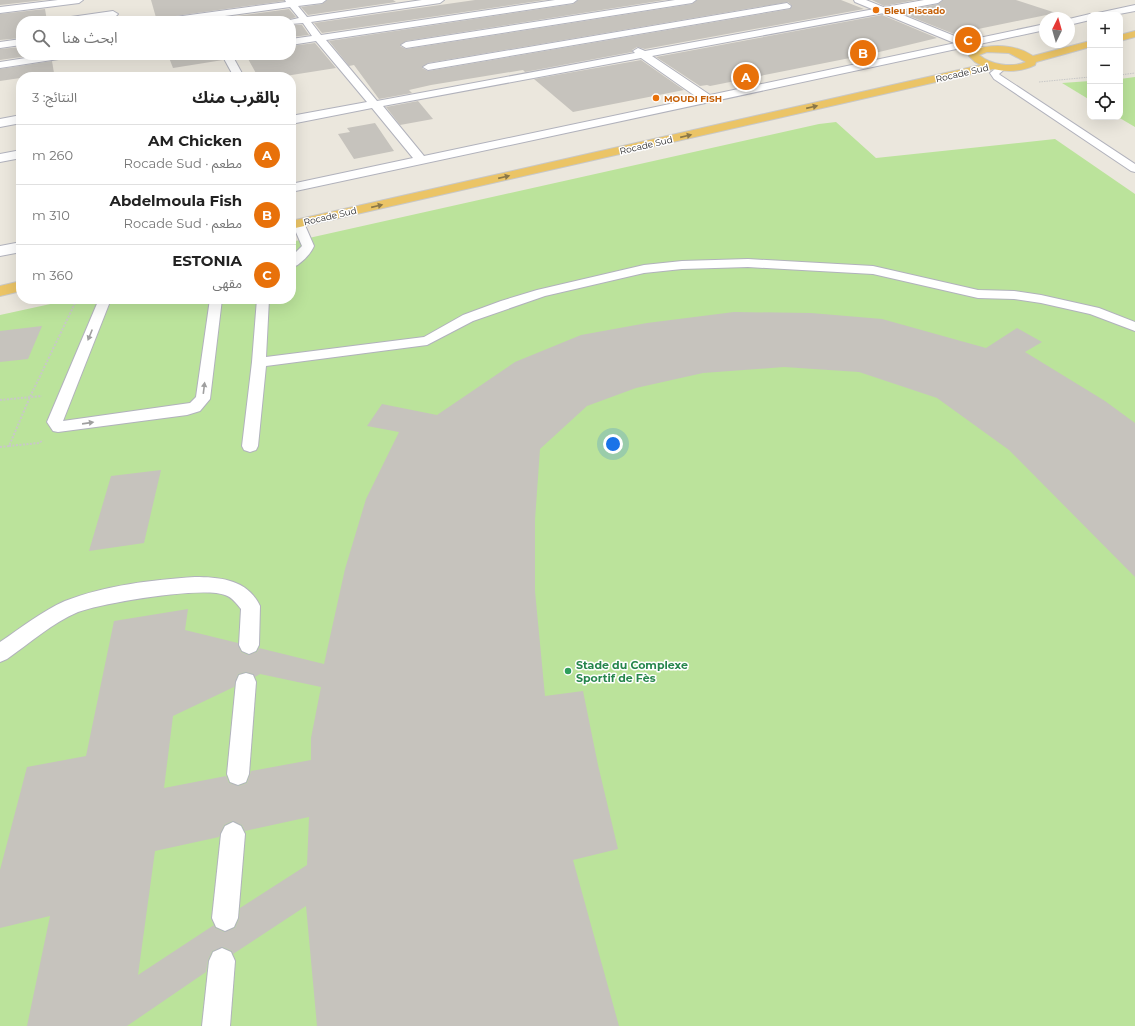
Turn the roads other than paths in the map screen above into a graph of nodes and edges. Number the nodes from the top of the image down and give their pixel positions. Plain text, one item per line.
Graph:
1 (79, 0) edge
2 (322, 0) edge
3 (362, 0) edge
4 (440, 0) edge
5 (574, 0) edge
6 (692, 0) edge
7 (772, 0) edge
8 (858, 0) edge
9 (938, 0) edge
10 (559, 1) edge
11 (291, 2) edge
12 (199, 5) dead end
13 (1135, 8) edge
14 (0, 10) edge
15 (373, 10) junction
16 (883, 10) junction
17 (1116, 12) edge
18 (113, 14) edge
19 (99, 16) edge
20 (205, 16) edge
21 (217, 16) edge
22 (808, 16) dead end
23 (584, 17) junction
24 (1087, 18) edge
25 (305, 20) junction
26 (296, 21) edge
27 (1075, 21) edge
28 (821, 22) junction
29 (1135, 24) edge
30 (1125, 27) dead end
31 (389, 28) junction
32 (1039, 28) edge
33 (1135, 34) edge
34 (1087, 35) edge
35 (615, 36) junction
36 (1123, 37) edge
37 (319, 38) junction
38 (1076, 38) dead end
39 (296, 41) edge
40 (16, 43) edge
41 (966, 44) junction
42 (0, 45) edge
43 (406, 45) junction
44 (1087, 45) edge
45 (1031, 47) dead end
46 (1009, 50) junction
47 (978, 54) junction
48 (645, 55) junction
49 (32, 60) edge
50 (230, 60) edge
51 (1031, 60) junction
52 (422, 62) junction
53 (0, 65) edge
54 (998, 67) junction
55 (236, 72) edge
56 (452, 91) junction
57 (708, 99) junction
58 (375, 105) junction
59 (296, 119) edge
60 (16, 120) edge
61 (0, 122) edge
62 (16, 155) edge
63 (0, 158) edge
64 (422, 161) junction
65 (1135, 169) edge
66 (474, 171) dead end
67 (296, 185) edge
68 (296, 224) edge
69 (296, 226) edge
70 (16, 247) edge
71 (0, 251) edge
72 (296, 259) edge
73 (16, 279) edge
74 (0, 291) edge
75 (103, 304) edge
76 (215, 304) edge
77 (263, 304) edge
78 (1135, 328) edge
79 (259, 362) junction
80 (250, 446) dead end
81 (249, 645) dead end
82 (0, 654) edge
83 (246, 682) dead end
84 (238, 774) dead end
85 (232, 834) dead end
86 (225, 918) dead end
87 (222, 961) dead end
88 (216, 1026) edge

1 - 14 street
2 - 11 street
3 - 15 street
4 - 15 street
5 - 10 street
6 - 23 street
7 - 35 street
8 - 16 street
9 - 16 street
10 - 23 street
10 - 31 street
11 - 21 street
11 - 25 street
12 - 20 street
13 - 17 street
15 - 25 street
16 - 28 street
16 - 41 street
18 - 19 street
22 - 28 street
23 - 35 street
23 - 43 street
24 - 27 street
25 - 26 street
25 - 37 street
28 - 48 street
29 - 30 highway
31 - 37 street
31 - 43 street
32 - 41 street
33 - 36 highway
34 - 38 highway
35 - 48 street
35 - 52 street
37 - 39 street
37 - 58 street
40 - 42 street
41 - 47 street
41 - 57 street
43 - 52 street
44 - 51 highway
45 - 46 highway
46 - 47 highway, Rocade Sud
46 - 51 highway
47 - 54 highway
47 - 66 highway, Rocade Sud
48 - 56 street
48 - 57 street
49 - 53 street
50 - 55 street
51 - 54 highway, Rocade Sud
52 - 56 street
54 - 65 lane
68 -> 54 highway, Rocade Sud
56 - 58 street
57 - 64 street
58 - 59 street
58 - 64 street
60 - 61 street
62 - 63 street
64 - 67 street
69 - 72 lane
70 - 71 street
73 - 74 highway
75 -> 76 lane
77 - 79 lane
78 - 79 lane
79 - 80 lane
81 - 82 lane
83 - 84 lane
85 - 86 lane
87 - 88 lane

